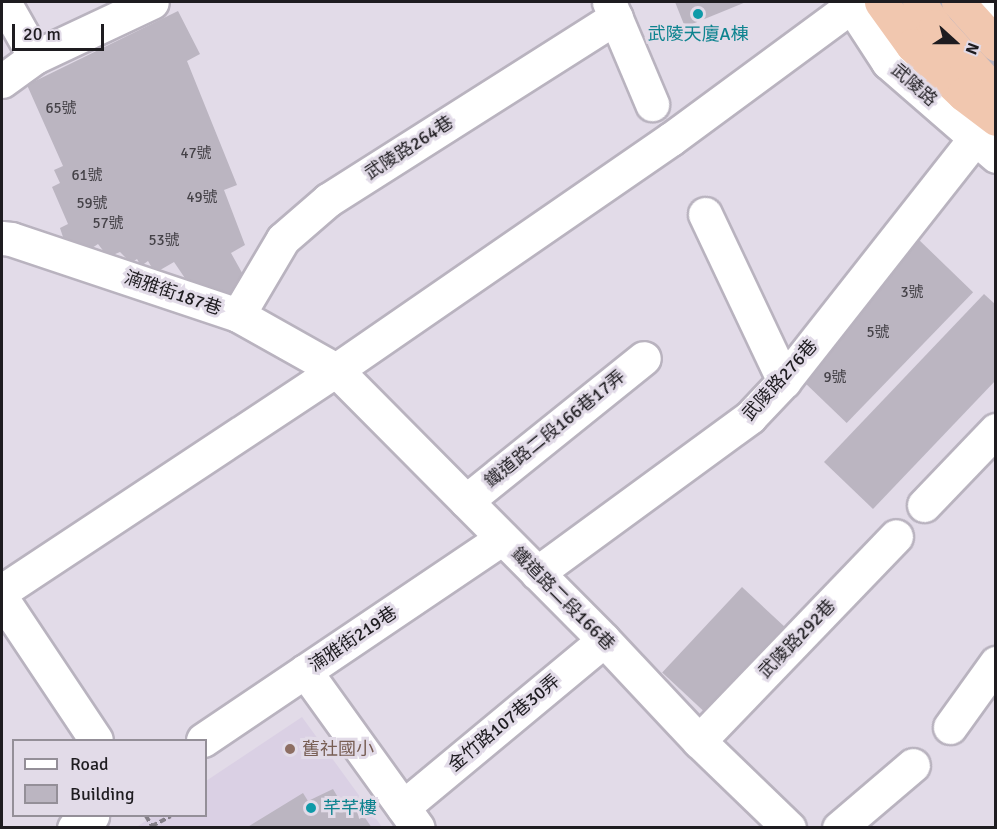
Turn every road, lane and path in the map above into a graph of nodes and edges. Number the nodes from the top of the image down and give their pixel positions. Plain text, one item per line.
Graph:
1 (4, 2) edge
2 (152, 2) edge
3 (958, 2) edge
4 (983, 2) edge
5 (859, 3) edge
6 (613, 9) edge
7 (927, 14) edge
8 (996, 14) edge
9 (996, 44) edge
10 (35, 57) junction
11 (996, 79) edge
12 (2, 81) edge
13 (996, 93) edge
14 (652, 104) dead end
15 (989, 138) edge
16 (705, 214) dead end
17 (2, 238) edge
18 (238, 315) junction
19 (644, 358) dead end
20 (336, 370) junction
21 (784, 381) junction
22 (996, 430) edge
23 (466, 501) junction
24 (924, 505) dead end
25 (896, 536) dead end
26 (502, 538) junction
27 (537, 573) junction
28 (2, 591) edge
29 (2, 599) edge
30 (604, 640) junction
31 (996, 663) edge
32 (305, 671) junction
33 (950, 727) dead end
34 (95, 739) edge
35 (206, 739) edge
36 (699, 741) junction
37 (913, 765) dead end
38 (90, 817) edge
39 (147, 817) edge
40 (169, 817) edge
41 (411, 817) edge
42 (769, 821) edge
43 (74, 828) edge
44 (839, 828) edge

1 - 10 street
2 - 10 street
3 - 9 highway
4 - 8 street
5 - 15 highway
5 - 20 street
6 - 14 street, 武陵路264巷
6 - 18 street, 武陵路264巷
7 - 11 highway
7 - 13 highway
10 - 12 street
15 - 21 street, 武陵路276巷
16 - 21 street
17 - 18 street, 湳雅街187巷
18 - 20 street, 湳雅街187巷
19 - 23 street, 鐵道路二段166巷17弄
20 - 23 street, 鐵道路二段166巷
20 - 28 street
21 - 27 street, 武陵路276巷
22 - 24 street
23 - 26 street, 鐵道路二段166巷
25 - 36 street, 武陵路292巷
26 - 27 street, 鐵道路二段166巷
26 - 32 street, 湳雅街219巷
27 - 30 street, 鐵道路二段166巷
29 - 34 street
30 - 36 street, 鐵道路二段166巷
30 - 41 street, 金竹路107巷30弄
31 - 33 street
32 - 35 street, 湳雅街219巷
32 - 41 street
36 - 42 street, 鐵道路二段166巷
37 - 44 street
38 - 43 street
39 - 40 path

